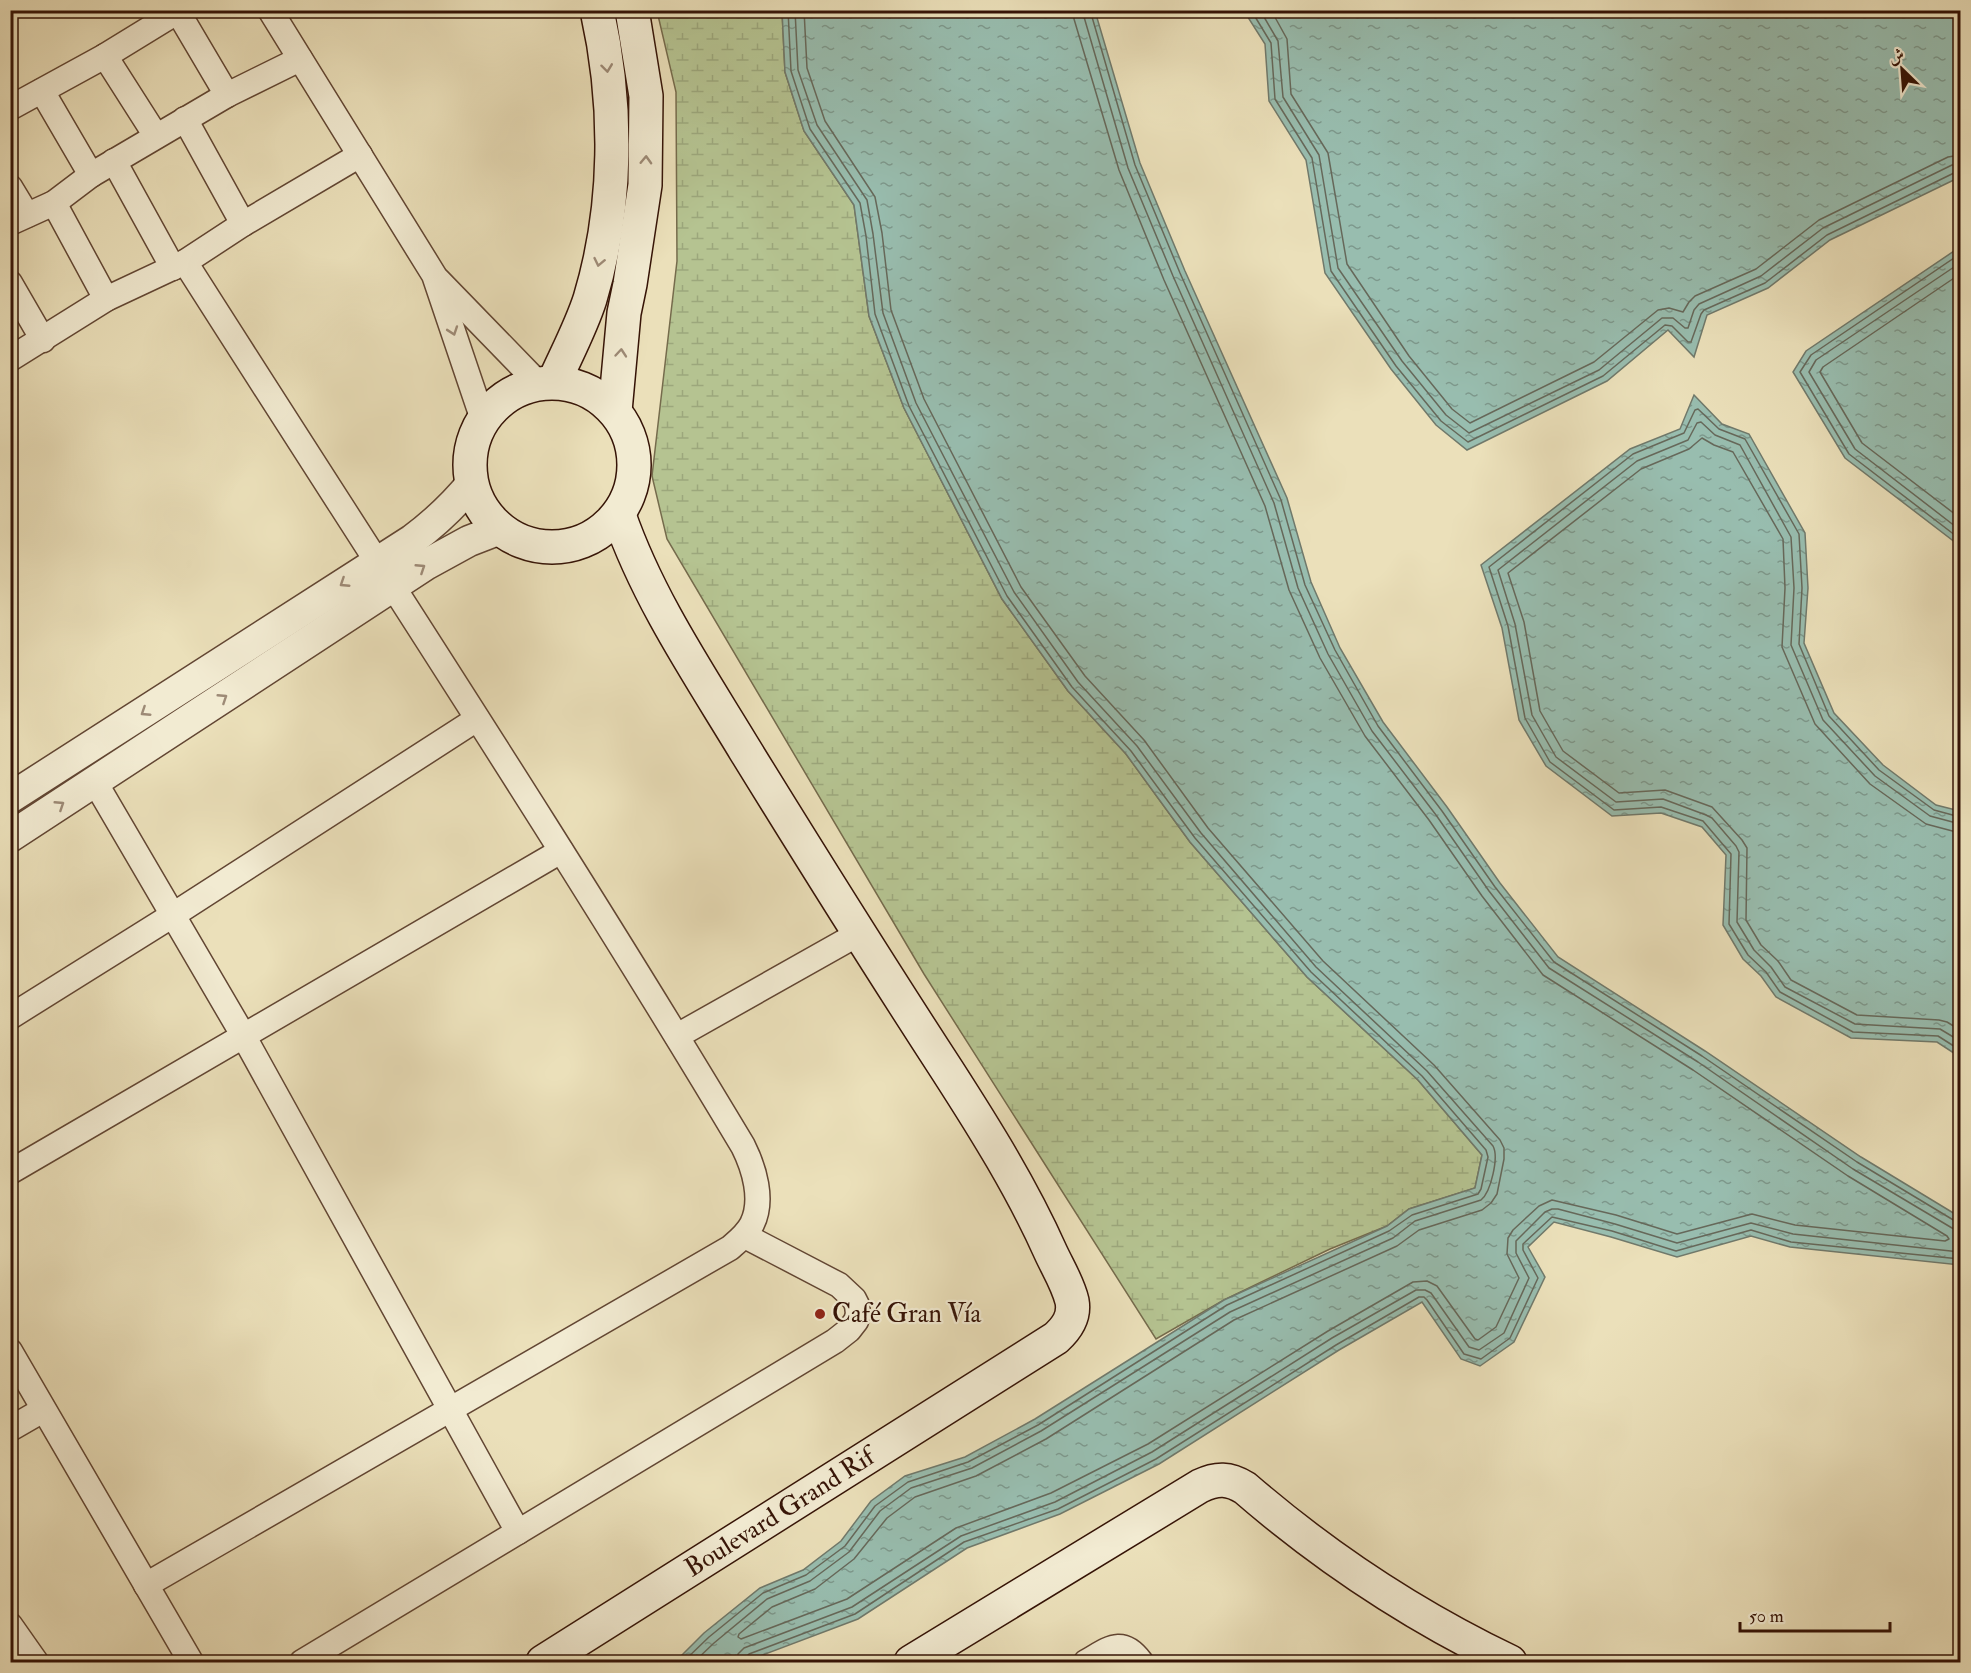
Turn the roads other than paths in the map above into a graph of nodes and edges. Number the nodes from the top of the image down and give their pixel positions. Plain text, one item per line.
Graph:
1 (270, 10) edge
2 (597, 10) edge
3 (632, 10) edge
4 (179, 11) edge
5 (105, 56) junction
6 (300, 59) junction
7 (42, 91) junction
8 (227, 94) junction
9 (10, 108) edge
10 (185, 119) junction
11 (156, 136) junction
12 (360, 155) junction
13 (114, 161) junction
14 (91, 175) junction
15 (10, 187) edge
16 (54, 203) junction
17 (19, 219) edge
18 (243, 224) junction
19 (179, 265) junction
20 (434, 275) junction
21 (10, 283) edge
22 (106, 299) junction
23 (43, 340) junction
24 (10, 359) edge
25 (547, 383) junction
26 (615, 411) junction
27 (483, 420) junction
28 (472, 483) junction
29 (619, 514) junction
30 (500, 529) junction
31 (377, 562) junction
32 (393, 587) junction
33 (477, 719) junction
34 (95, 782) junction
35 (10, 798) edge
36 (10, 837) edge
37 (561, 851) junction
38 (173, 915) junction
39 (858, 934) junction
40 (10, 1017) edge
41 (243, 1035) junction
42 (677, 1036) junction
43 (10, 1172) edge
44 (745, 1236) junction
45 (10, 1351) edge
46 (44, 1410) junction
47 (450, 1410) junction
48 (10, 1429) edge
49 (518, 1532) junction
50 (146, 1585) junction
51 (10, 1625) edge
52 (36, 1662) edge
53 (191, 1662) edge
54 (302, 1662) edge
55 (543, 1662) edge
56 (911, 1662) edge
57 (1086, 1662) edge
58 (1141, 1662) edge
59 (1510, 1662) edge

1 - 6 street
2 -> 25 main road
26 -> 3 main road
4 - 5 street
4 - 8 street
5 - 7 street
5 - 11 street
6 - 8 street
6 - 12 street
7 - 9 street
7 - 14 street
8 - 10 street
10 - 11 street
10 - 18 street
11 - 13 street
12 - 18 street
12 - 20 street
13 - 14 street
13 - 19 street
14 - 16 street
15 - 17 street
16 - 17 street
16 - 22 street
18 - 19 street
19 - 22 street
19 - 31 street
20 - 25 street
20 -> 27 street
21 - 23 street
22 - 23 street
23 - 24 street
25 - 26 main road
25 - 27 main road
26 - 29 main road
27 - 28 main road
28 - 30 main road
28 - 31 street
29 - 30 main road
29 - 39 main road, Boulevard Grand Rif
32 -> 30 street
31 - 32 street
31 -> 35 street
32 - 33 street
34 -> 32 street
33 - 37 street
33 - 38 street
36 -> 34 street
34 - 38 street
37 - 41 street
37 - 42 street
38 - 40 street
38 - 41 street
39 - 42 street
39 - 55 main road, Boulevard Grand Rif
41 - 43 street
41 - 47 street
42 - 44 street
44 - 47 street
44 - 49 street
45 - 46 street
46 - 48 street
46 - 50 street
47 - 49 street
47 - 50 street
49 - 54 street
50 - 53 street
51 - 52 street
56 - 59 main road
57 - 58 street

